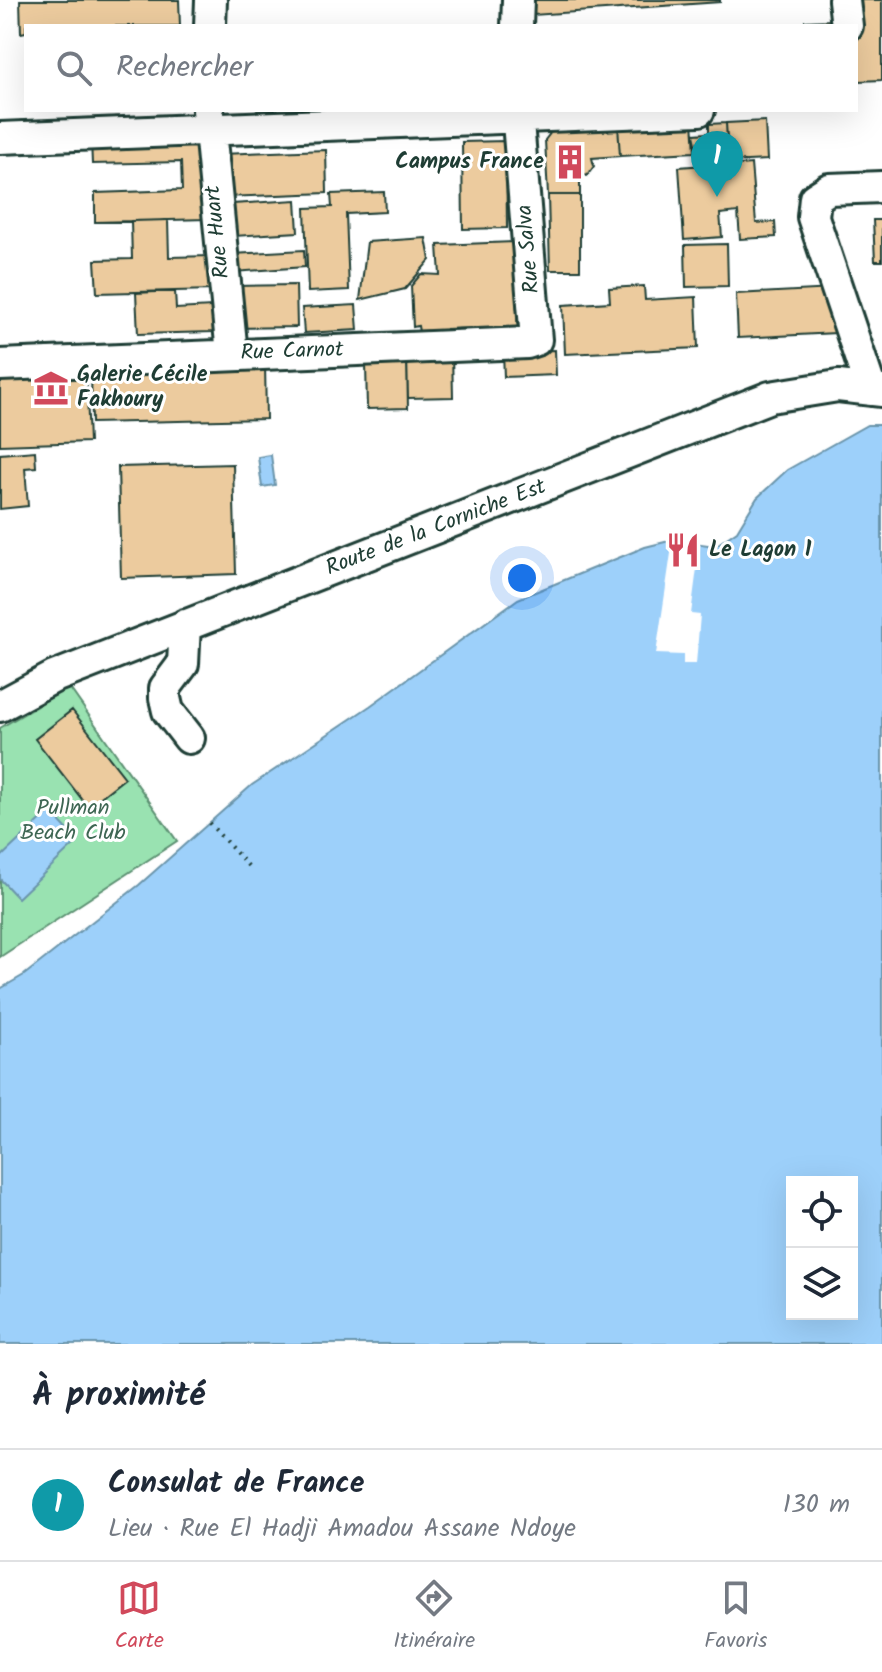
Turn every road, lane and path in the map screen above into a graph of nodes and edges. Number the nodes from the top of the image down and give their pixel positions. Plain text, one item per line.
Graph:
1 (211, 0) edge
2 (518, 0) edge
3 (844, 0) edge
4 (210, 24) edge
5 (517, 24) edge
6 (847, 24) edge
7 (578, 112) edge
8 (517, 113) edge
9 (207, 118) edge
10 (0, 138) edge
11 (882, 187) edge
12 (536, 340) joint
13 (232, 354) junction
14 (0, 365) edge
15 (877, 390) edge
16 (185, 625) junction
17 (0, 706) edge
18 (189, 738) dead end
19 (209, 823) dead end
20 (252, 870) dead end

1 - 4 street
2 - 5 street
3 - 6 street
7 - 8 street
8 - 9 street
8 - 12 street, Rue Salva
9 - 10 street
9 - 13 street, Rue Huart
11 - 15 street
12 - 13 street, Rue Carnot
13 - 14 street, Rue Carnot
15 - 16 street, Route de la Corniche Est
16 - 17 street, Route de la Corniche Est
16 - 18 street
19 - 20 path

